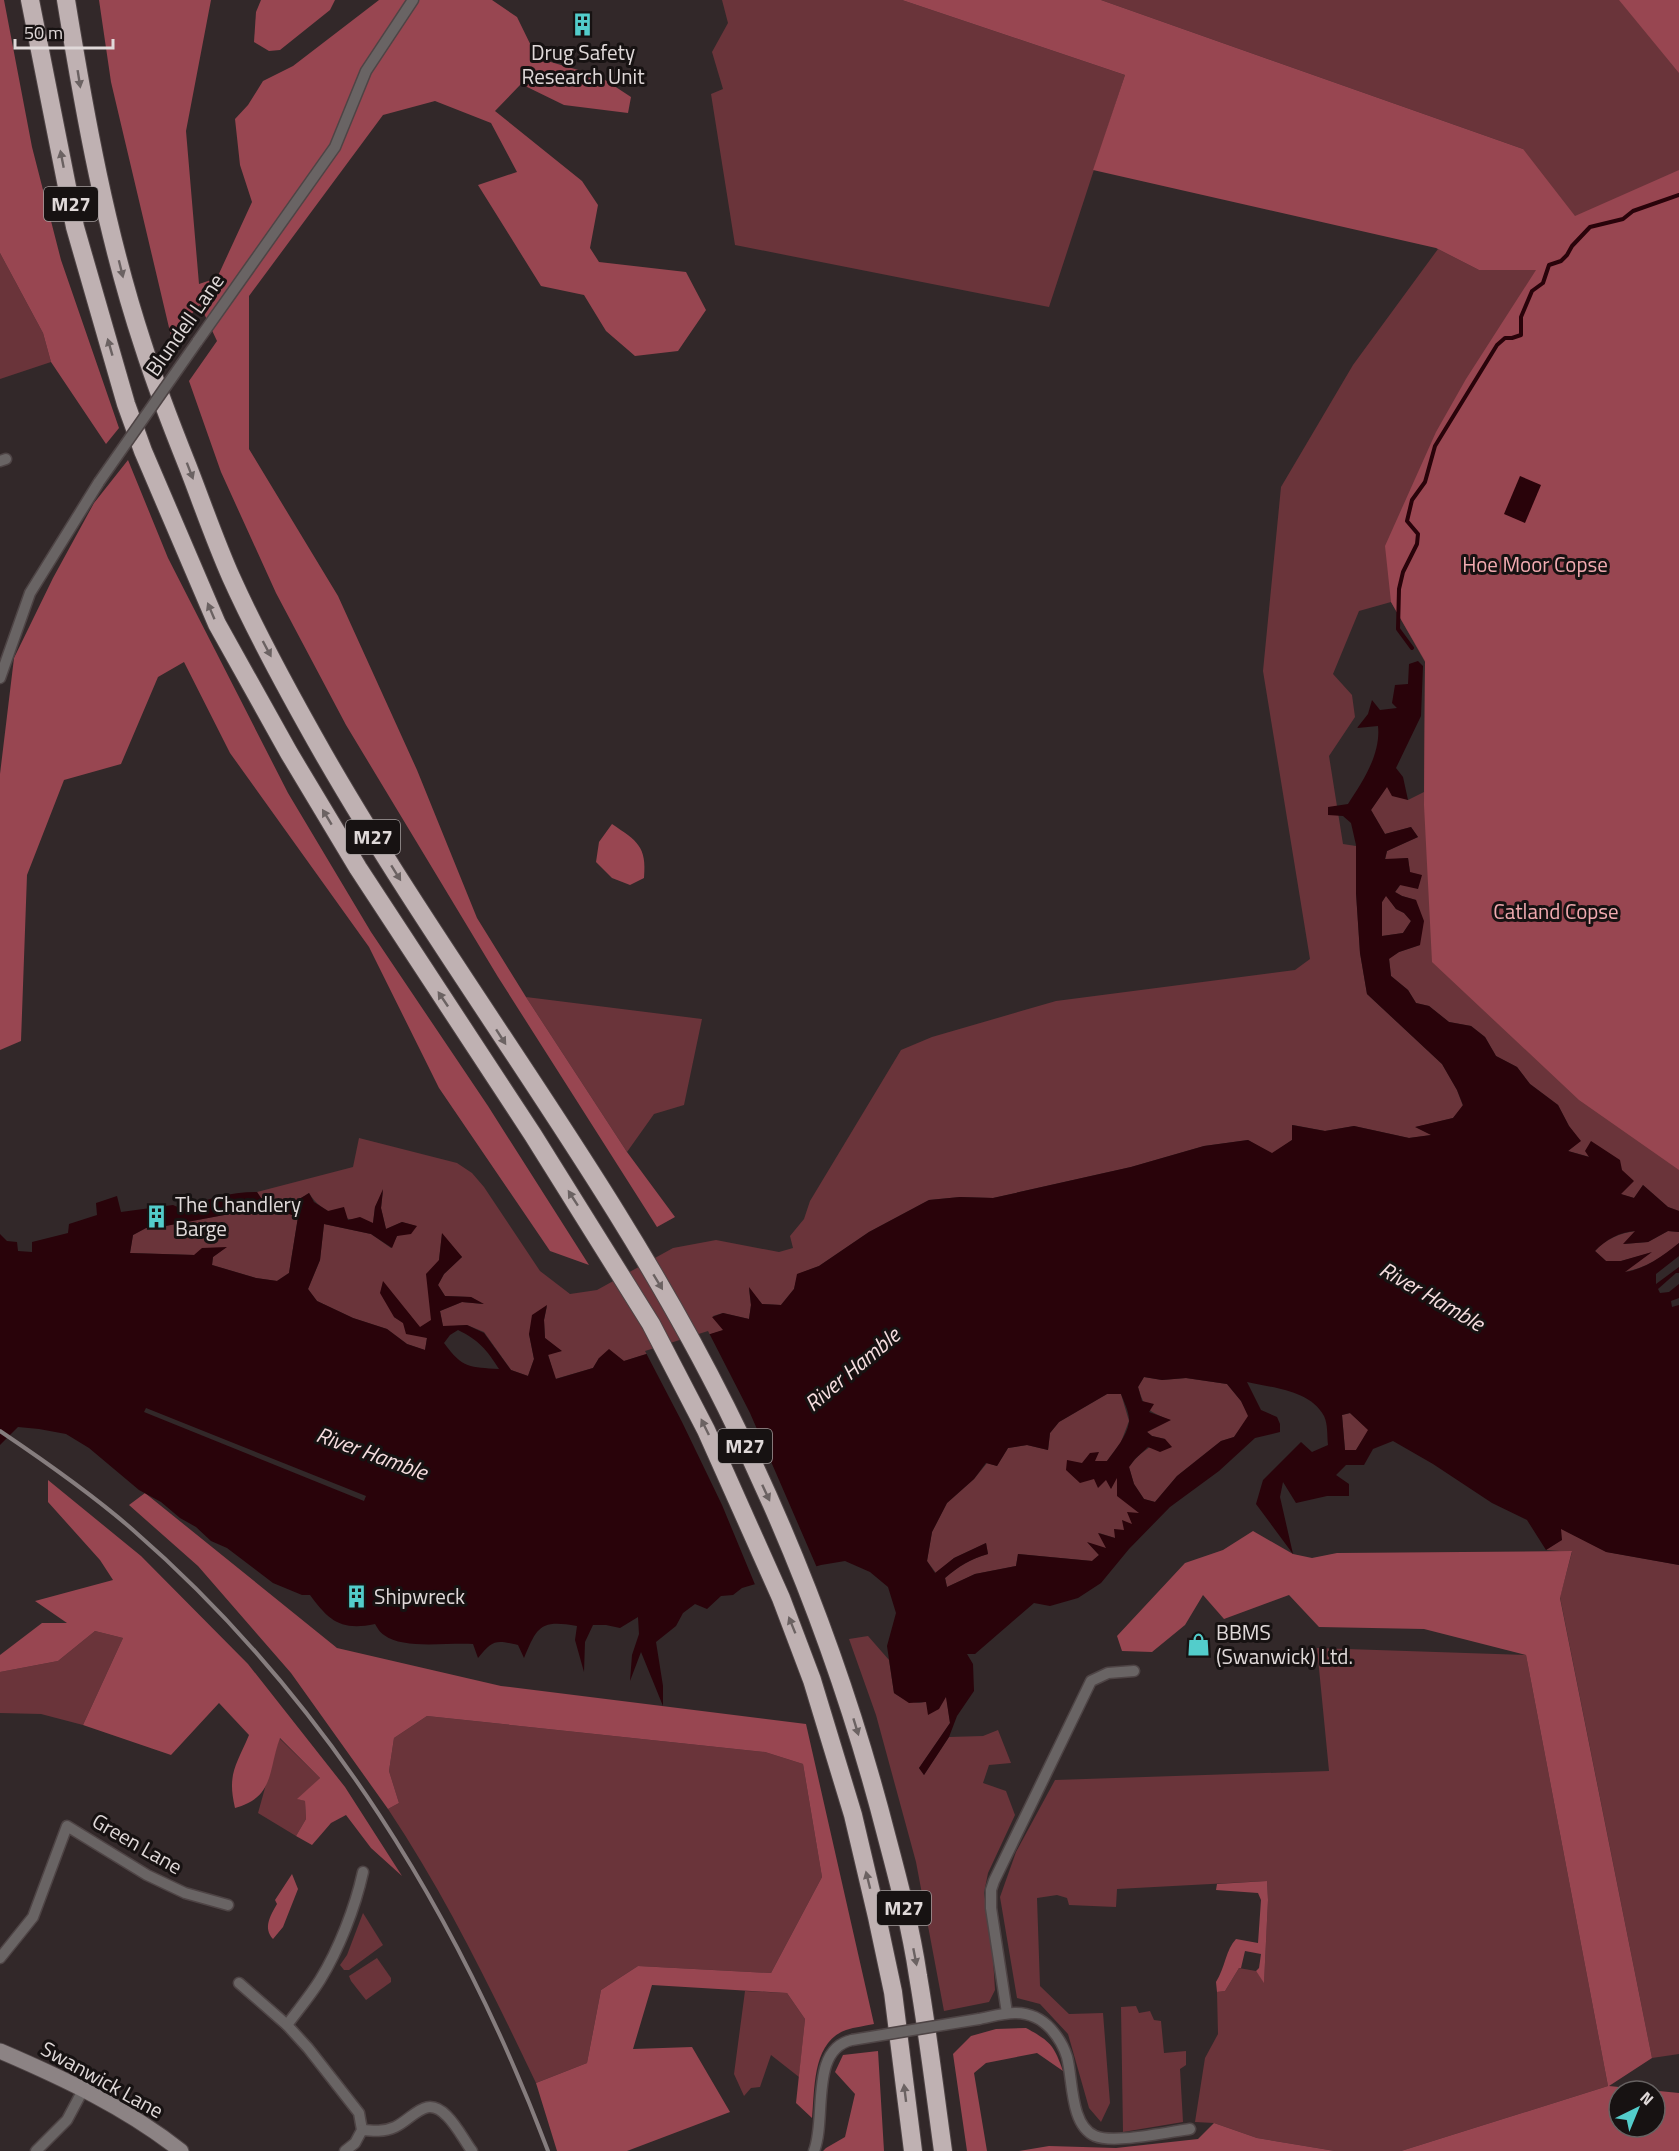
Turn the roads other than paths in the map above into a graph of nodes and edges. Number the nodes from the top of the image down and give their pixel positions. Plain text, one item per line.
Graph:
1 (30, 0) edge
2 (66, 0) edge
3 (413, 0) edge
4 (0, 678) edge
5 (1134, 1671) dead end
6 (363, 1872) dead end
7 (228, 1905) dead end
8 (0, 1958) edge
9 (239, 1983) dead end
10 (1007, 2013) junction
11 (287, 2025) junction
12 (0, 2051) edge
13 (83, 2090) junction
14 (1190, 2129) dead end
15 (362, 2130) junction
16 (36, 2151) edge
17 (181, 2151) edge
18 (345, 2151) edge
19 (472, 2151) edge
20 (814, 2151) edge
21 (913, 2151) edge
22 (943, 2151) edge

21 -> 1 highway, M27
2 -> 22 highway, M27
3 - 4 street, Blundell Lane, bridge
5 - 10 street
6 - 11 street
7 - 8 street, Green Lane
9 - 11 street
10 - 14 street
10 - 20 street, bridge
11 - 15 street
12 - 13 street, Swanwick Lane
13 - 16 street
13 - 17 street, Swanwick Lane
15 - 18 street
15 - 19 street

